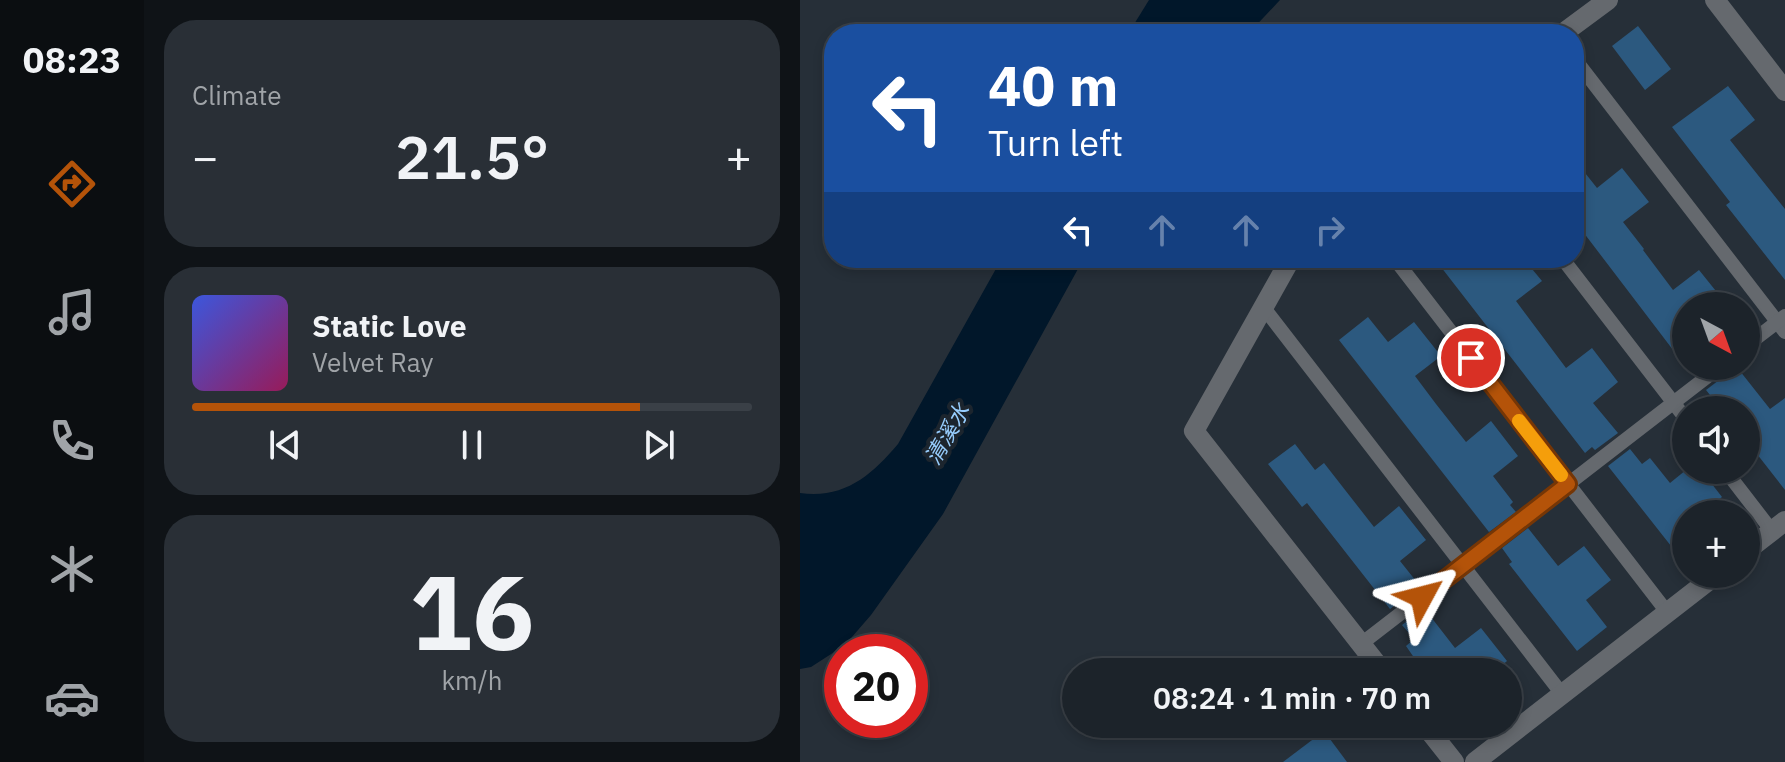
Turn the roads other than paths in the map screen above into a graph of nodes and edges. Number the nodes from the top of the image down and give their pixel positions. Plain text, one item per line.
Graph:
1 (1608, 0) edge
2 (1715, 0) edge
3 (1576, 24) edge
4 (1584, 71) edge
5 (1785, 91) edge
6 (1286, 268) edge
7 (1402, 268) edge
8 (1570, 268) edge
9 (1264, 308) junction
10 (1782, 323) edge
11 (1760, 337) edge
12 (1703, 380) edge
13 (1682, 396) edge
14 (1672, 402) edge
15 (1672, 404) edge
16 (1568, 484) junction
17 (1738, 484) edge
18 (1779, 526) edge
19 (1760, 540) edge
20 (1462, 565) junction
21 (1699, 588) edge
22 (1667, 612) junction
23 (1361, 644) junction
24 (1372, 658) edge
25 (1562, 694) junction
26 (1435, 738) edge
27 (1454, 762) edge
28 (1475, 762) edge

1 - 3 street
2 - 5 street
4 - 10 lane
6 - 9 street
7 - 16 lane
8 - 14 lane
9 - 20 lane
9 - 23 street
10 - 11 lane
12 - 13 lane
15 - 16 lane
16 - 20 lane
16 - 22 lane
17 - 18 lane
18 - 19 street
20 - 23 lane
20 - 25 lane
21 - 22 street
22 - 25 street
23 - 24 street
25 - 28 street
26 - 27 street

